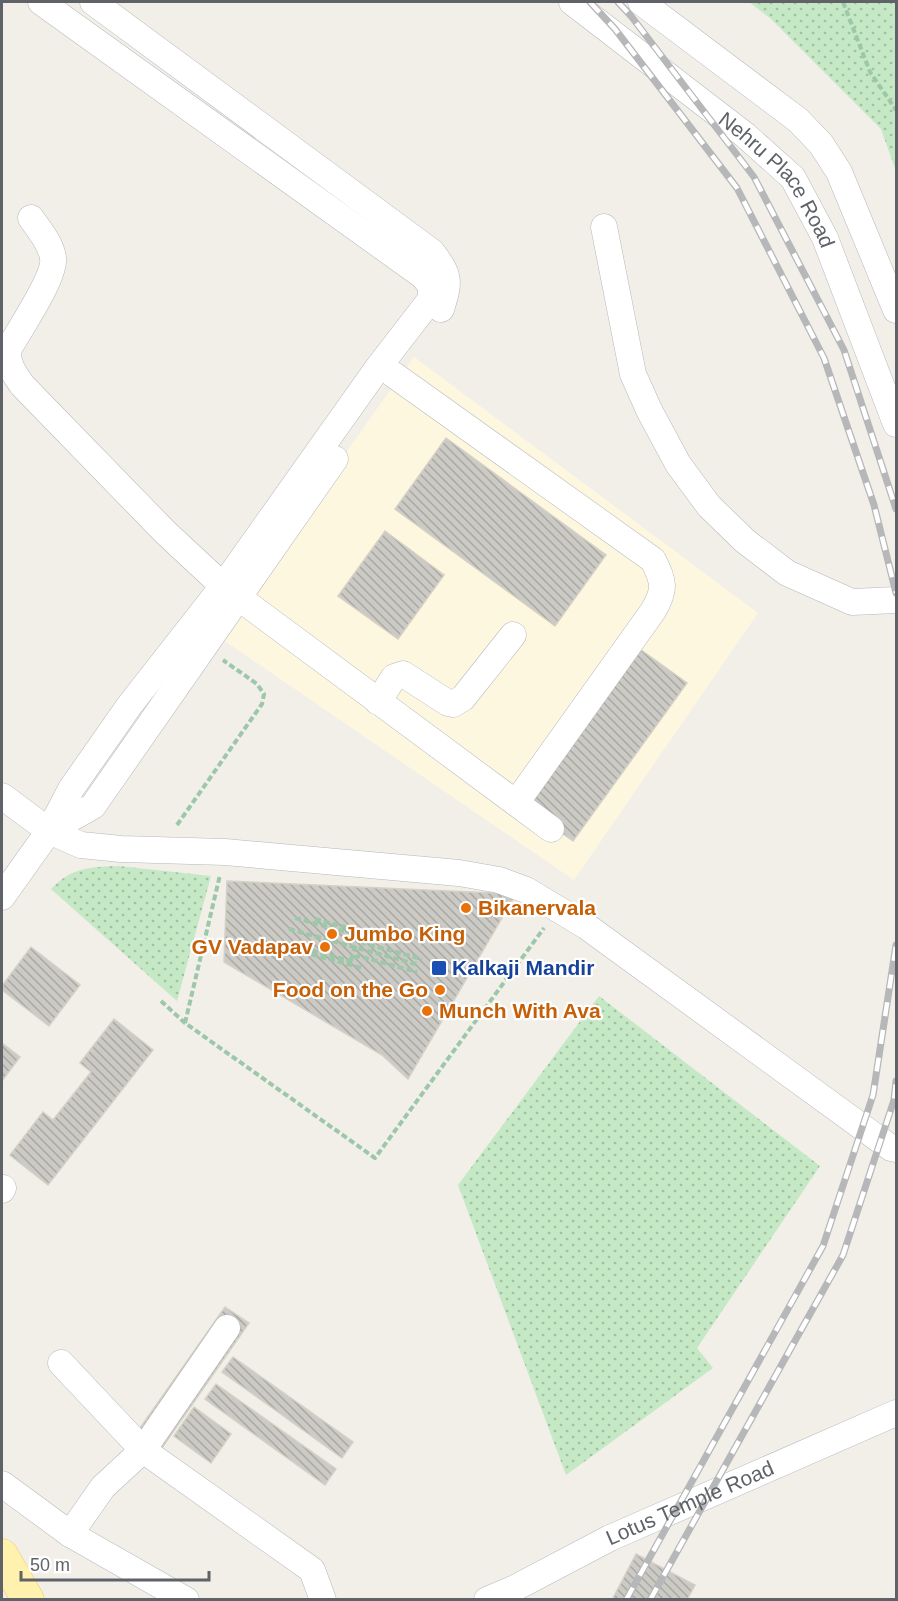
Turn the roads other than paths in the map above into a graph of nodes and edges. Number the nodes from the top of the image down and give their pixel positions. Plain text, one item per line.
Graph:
1 (41, 2) edge
2 (93, 2) edge
3 (572, 2) edge
4 (641, 2) edge
5 (31, 218) dead end
6 (604, 227) dead end
7 (897, 310) edge
8 (394, 375) junction
9 (897, 424) edge
10 (231, 592) junction
11 (897, 600) edge
12 (513, 635) dead end
13 (378, 702) junction
14 (2, 796) edge
15 (516, 803) junction
16 (551, 829) dead end
17 (49, 831) junction
18 (2, 897) edge
19 (897, 1149) edge
20 (227, 1328) dead end
21 (61, 1363) dead end
22 (897, 1413) edge
23 (143, 1450) junction
24 (2, 1484) edge
25 (70, 1534) junction
26 (2, 1555) edge
27 (513, 1594) edge
28 (28, 1599) edge
29 (186, 1599) edge
30 (323, 1599) edge
31 (487, 1599) edge

1 - 10 street
2 - 8 street
3 - 9 street, Nehru Place Road
4 - 7 street, Nehru Place Road
5 - 10 street
6 - 11 street
8 - 10 street
8 - 15 street
10 - 13 street
10 - 17 street
10 - 17 street
12 - 13 street
13 - 15 street
14 - 17 street
15 - 16 street
17 - 18 street
17 - 19 street
20 - 23 street
21 - 23 street
22 - 27 street, Lotus Temple Road
23 - 25 street
23 - 30 street
24 - 25 street
25 - 29 street
26 - 28 main road
27 - 31 street, Lotus Temple Road

